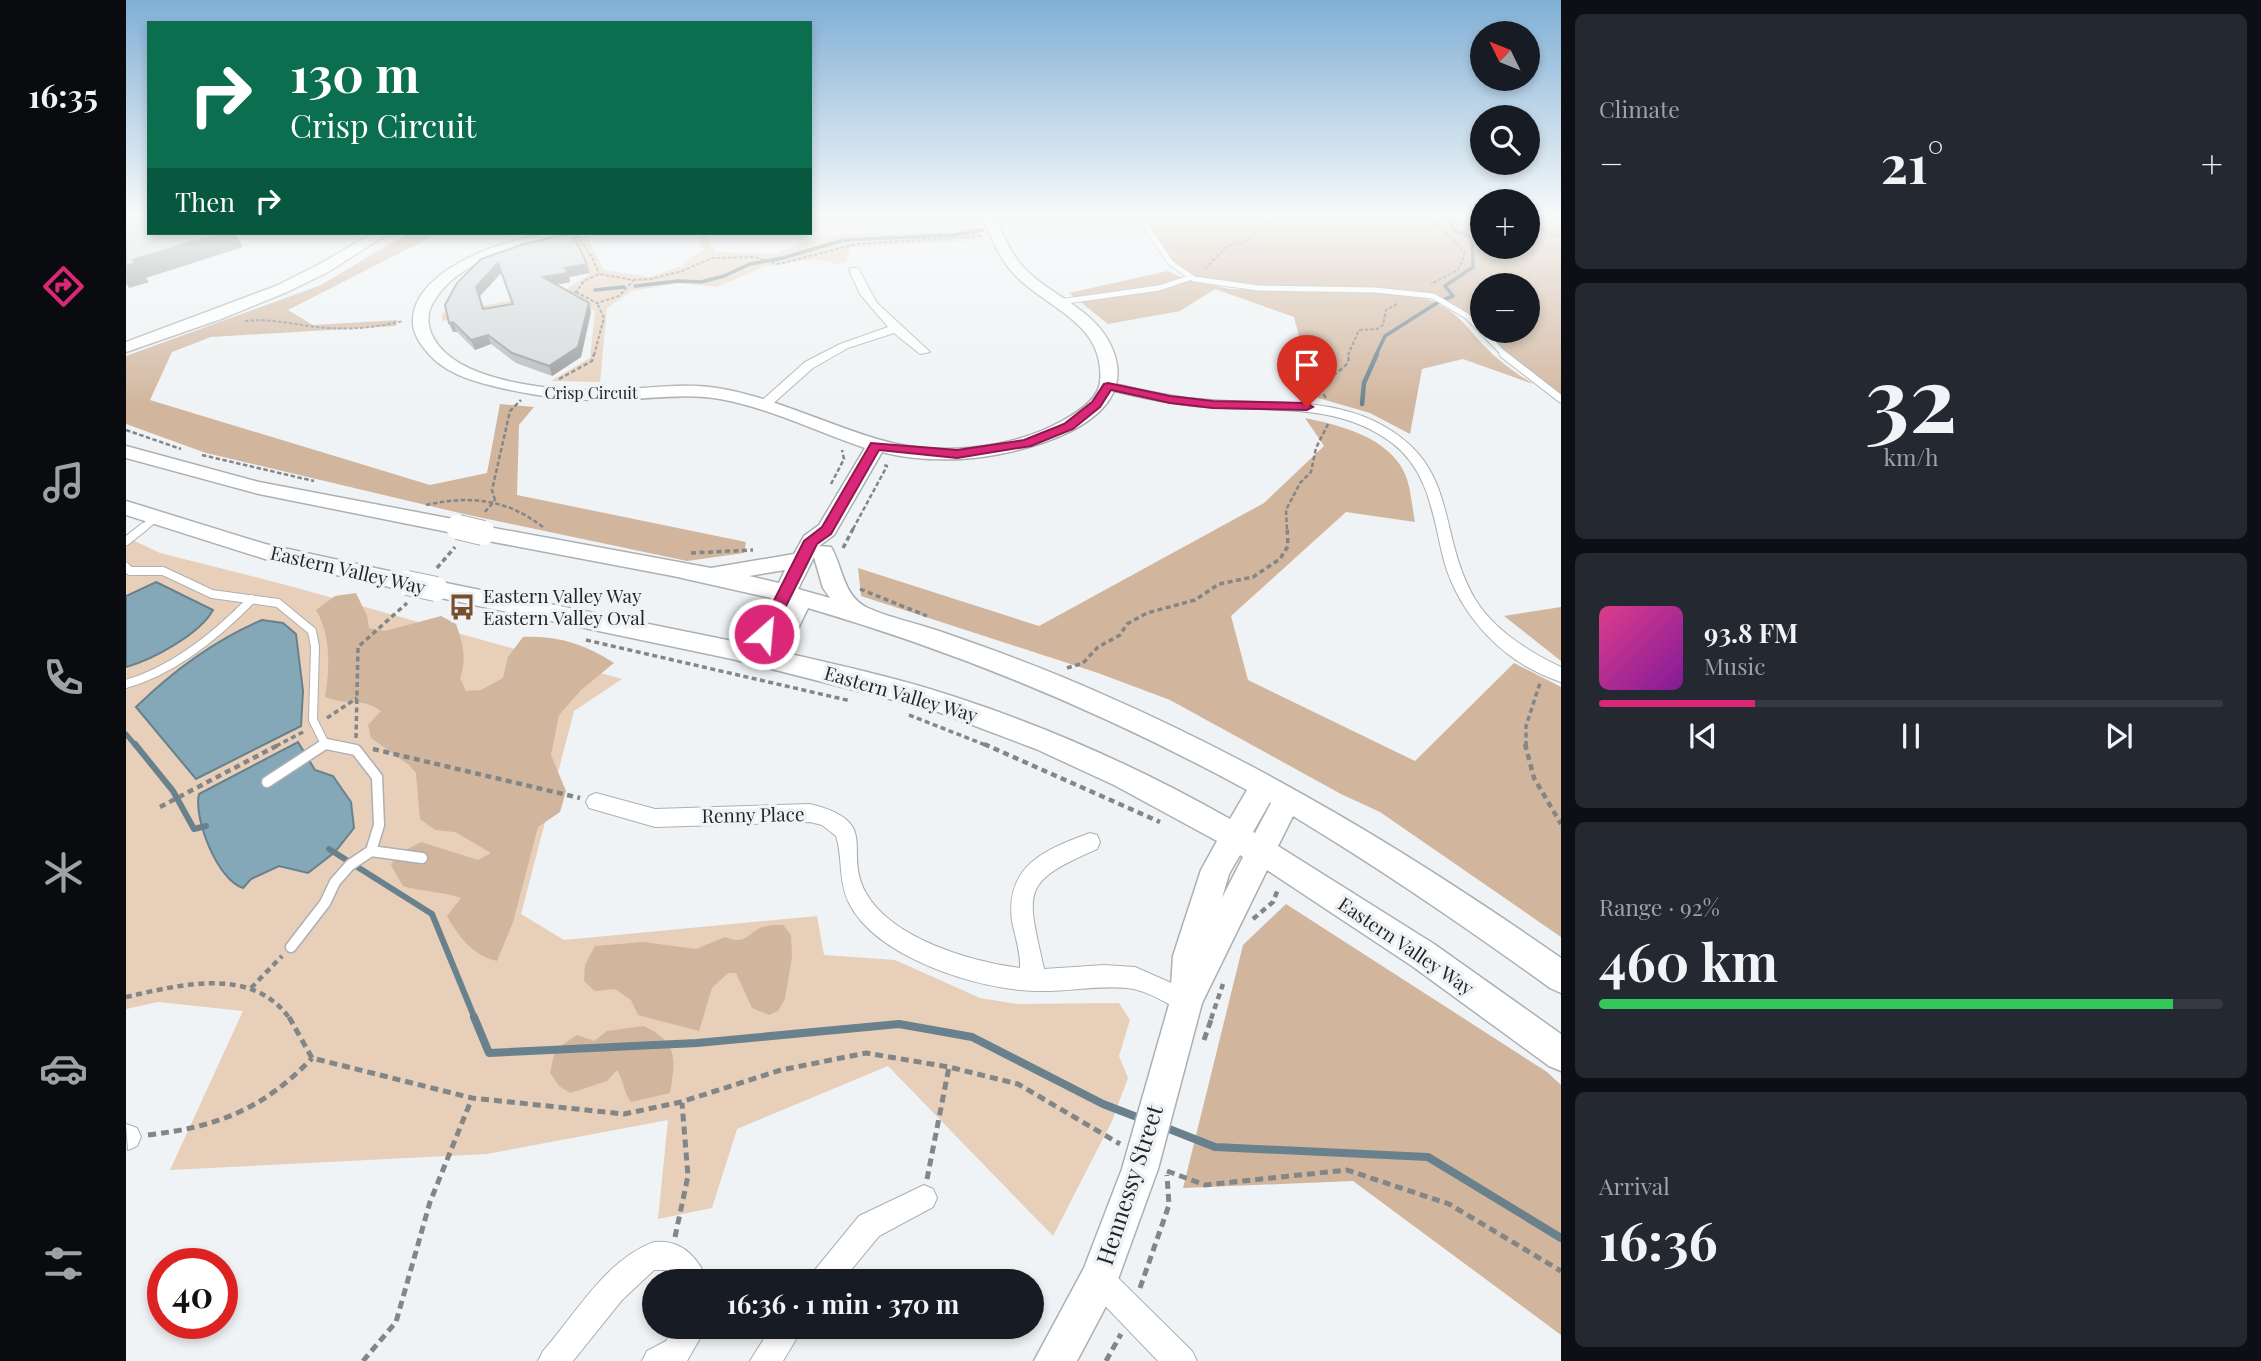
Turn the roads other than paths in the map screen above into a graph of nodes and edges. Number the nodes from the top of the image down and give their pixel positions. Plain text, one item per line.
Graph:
1 (286, 280) edge
2 (304, 280) edge
3 (447, 280) edge
4 (857, 280) edge
5 (1031, 280) edge
6 (1184, 280) edge
7 (1200, 280) edge
8 (1059, 302) junction
9 (894, 329) junction
10 (126, 339) edge
11 (126, 347) edge
12 (925, 352) dead end
13 (1108, 386) junction
14 (1561, 399) edge
15 (764, 405) junction
16 (876, 446) junction
17 (126, 452) edge
18 (126, 508) edge
19 (155, 518) junction
20 (126, 541) edge
21 (817, 548) junction
22 (126, 567) edge
23 (139, 570) junction
24 (707, 576) junction
25 (126, 579) edge
26 (793, 596) junction
27 (253, 599) junction
28 (858, 614) junction
29 (763, 656) junction
30 (1561, 675) edge
31 (126, 684) edge
32 (325, 744) junction
33 (267, 782) dead end
34 (1277, 792) junction
35 (596, 802) road end
36 (1233, 837) junction
37 (1090, 842) dead end
38 (371, 851) junction
39 (1261, 853) junction
40 (422, 858) dead end
41 (291, 947) road end
42 (1561, 977) edge
43 (1035, 980) junction
44 (1186, 1001) junction
45 (1561, 1054) edge
46 (924, 1198) road end
47 (688, 1269) edge
48 (834, 1269) edge
49 (1099, 1279) junction
50 (684, 1339) edge
51 (781, 1339) edge
52 (553, 1361) edge
53 (657, 1361) edge
54 (765, 1361) edge
55 (1055, 1361) edge
56 (1182, 1361) edge

1 - 10 street
2 - 11 street
3 - 15 street, Crisp Circuit
4 - 9 street
5 - 8 street
6 - 8 lane
7 - 14 lane
8 - 13 street
9 - 12 street
9 - 15 street
13 - 16 street, Crisp Circuit
13 - 30 street
15 - 16 street, Crisp Circuit
16 - 21 street
17 - 24 street
18 - 19 street, Eastern Valley Way
19 - 20 lane
19 - 29 street, Eastern Valley Way, bridge
21 - 24 street
21 - 26 street
21 - 28 street
22 - 23 lane
23 - 25 lane
23 - 27 lane
24 - 26 street
26 - 28 street
26 - 29 street
27 - 31 lane
27 - 32 lane
28 - 34 street
29 - 36 street, Eastern Valley Way
32 - 33 lane
32 - 38 lane
34 - 36 street, Hennessy Street
34 - 39 street, Hennessy Street
34 - 42 street
35 - 43 street, Renny Place
36 - 39 street, Eastern Valley Way
36 - 44 street, Hennessy Street
37 - 43 street
38 - 40 lane
38 - 41 lane
39 - 44 street, Hennessy Street
39 - 45 street, Eastern Valley Way
43 - 44 street, Renny Place
44 - 49 street, Hennessy Street
46 - 48 street
47 - 52 street
49 - 55 street, Hennessy Street
49 - 56 street
50 - 53 street
51 - 54 street

